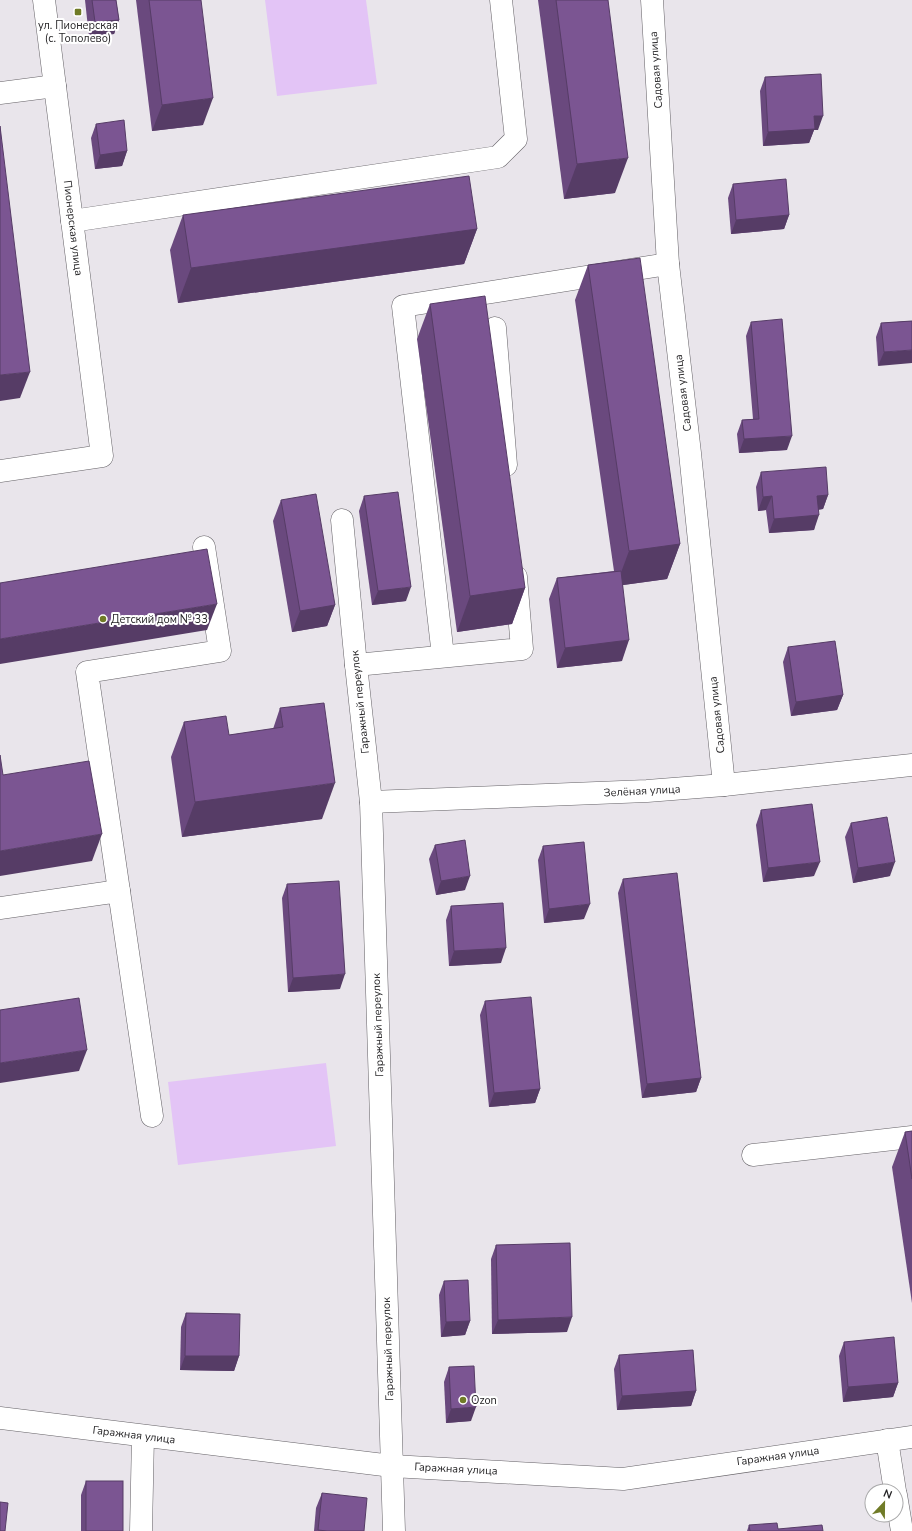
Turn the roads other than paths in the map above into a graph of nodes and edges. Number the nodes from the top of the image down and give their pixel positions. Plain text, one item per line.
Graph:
1 (44, 0) edge
2 (501, 0) edge
3 (652, 0) edge
4 (55, 86) junction
5 (0, 93) edge
6 (72, 221) junction
7 (668, 264) junction
8 (495, 328) dead end
9 (0, 471) edge
10 (508, 484) edge
11 (342, 520) dead end
12 (204, 547) dead end
13 (514, 555) edge
14 (444, 656) junction
15 (356, 665) junction
16 (912, 765) edge
17 (724, 785) junction
18 (371, 802) junction
19 (119, 891) junction
20 (0, 908) edge
21 (152, 1116) dead end
22 (912, 1137) edge
23 (754, 1155) dead end
24 (0, 1418) edge
25 (143, 1436) junction
26 (912, 1437) edge
27 (887, 1440) junction
28 (392, 1466) junction
29 (894, 1483) edge
30 (141, 1531) edge
31 (394, 1531) edge

1 - 4 street, Пионерская улица
2 - 6 street
3 - 7 street, Садовая улица
4 - 5 street
4 - 6 street, Пионерская улица
6 - 9 street, Пионерская улица
7 - 14 street
7 - 17 street, Садовая улица
8 - 10 street
11 - 15 street, Гаражный переулок
12 - 19 street
13 - 14 street
14 - 15 street
15 - 18 street, Гаражный переулок
16 - 17 street, Зелёная улица
17 - 18 street, Зелёная улица
18 - 28 street, Гаражный переулок
19 - 20 street
19 - 21 street
22 - 23 street
24 - 25 street, Гаражная улица
25 - 28 street, Гаражная улица
25 - 30 street
26 - 27 street, Гаражная улица
27 - 28 street, Гаражная улица
27 - 29 street
28 - 31 street, Гаражный переулок

